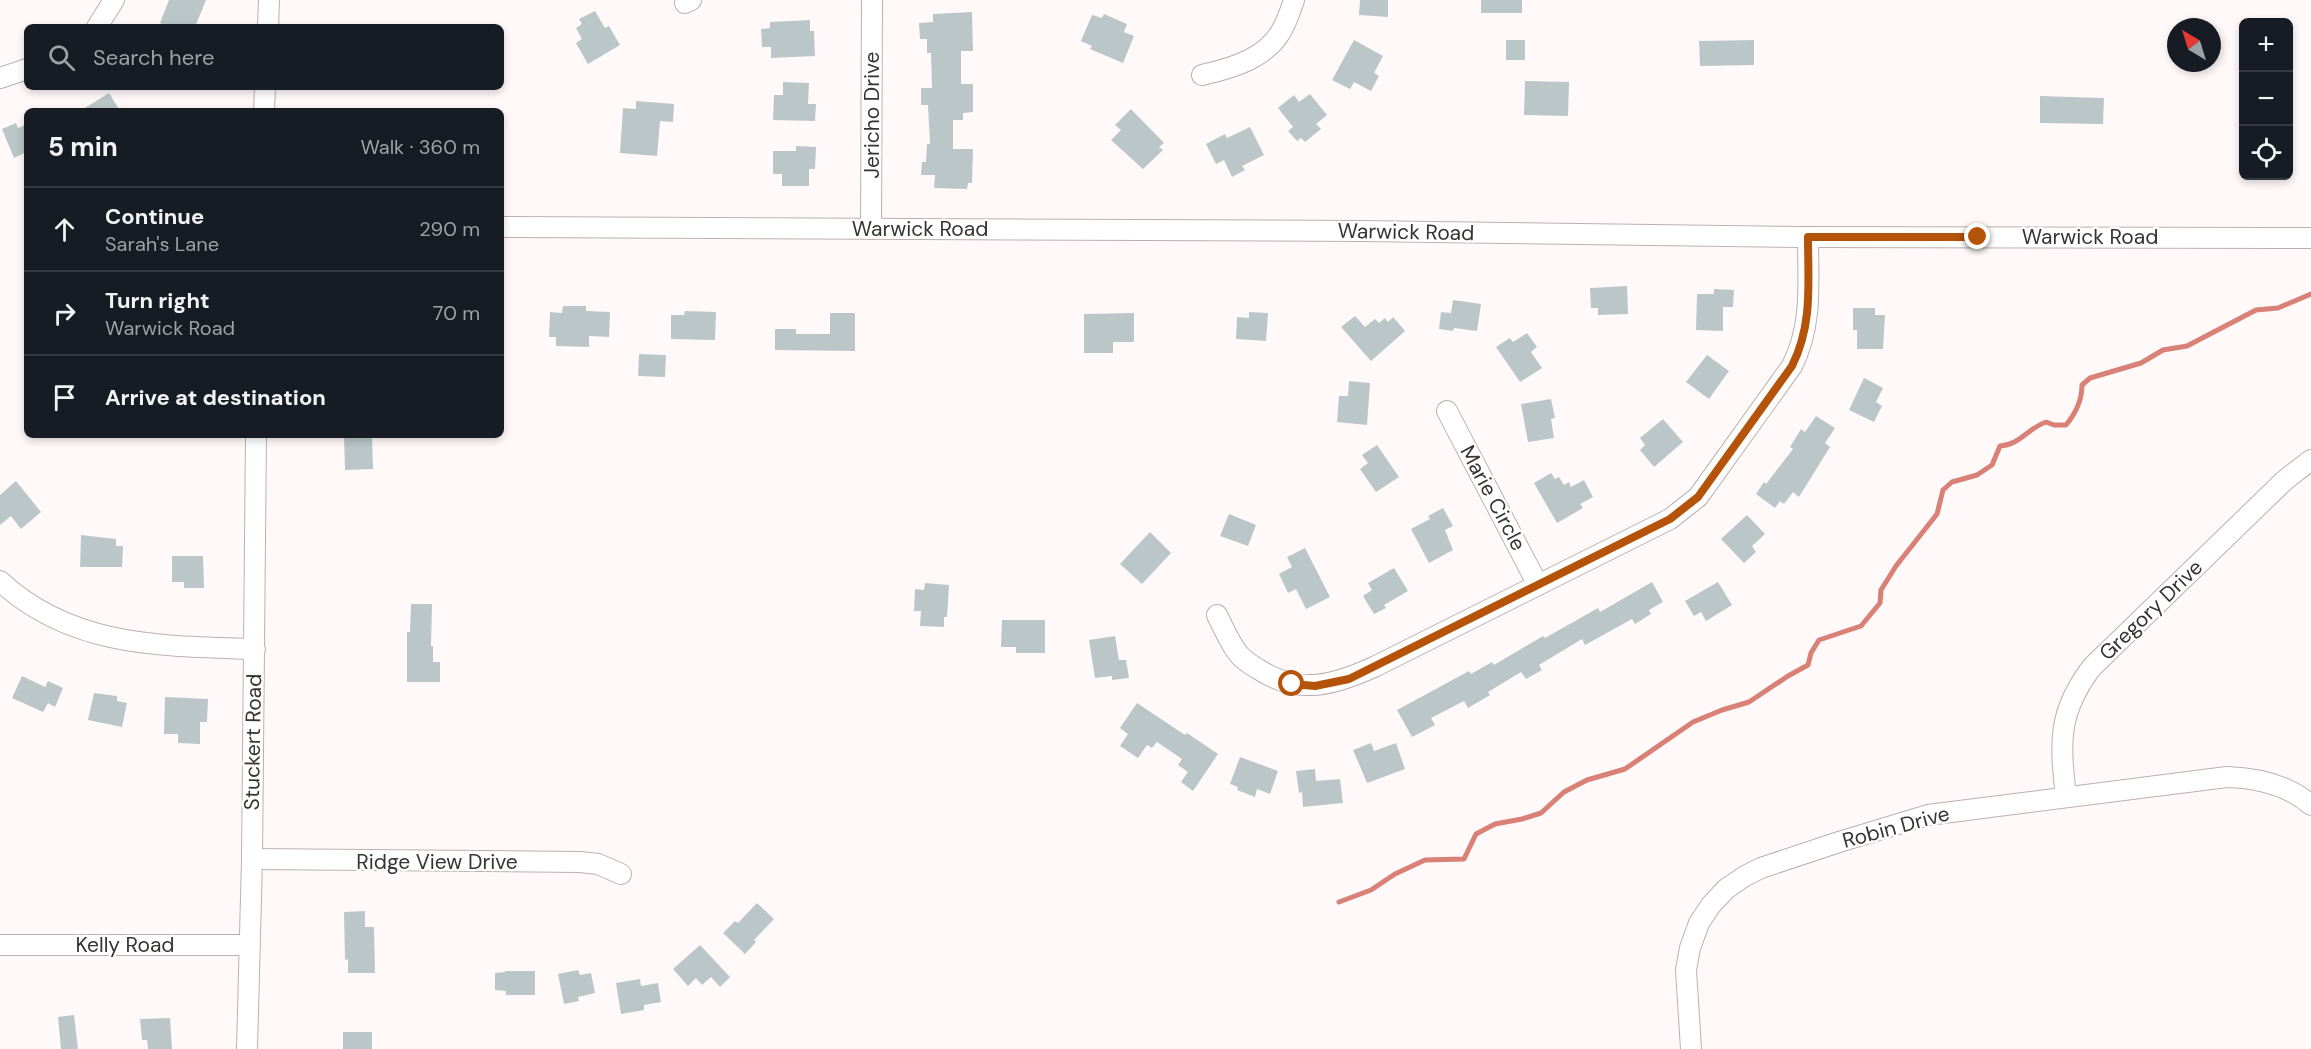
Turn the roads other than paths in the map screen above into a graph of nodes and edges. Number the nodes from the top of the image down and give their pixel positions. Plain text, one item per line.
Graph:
1 (114, 0) edge
2 (269, 0) edge
3 (872, 0) edge
4 (1294, 0) edge
5 (99, 24) edge
6 (268, 24) edge
7 (24, 70) edge
8 (1202, 75) dead end
9 (0, 78) edge
10 (265, 90) edge
11 (264, 108) edge
12 (504, 227) edge
13 (871, 229) junction
14 (1808, 237) junction
15 (2311, 238) edge
16 (1447, 411) dead end
17 (256, 438) edge
18 (2311, 460) edge
19 (0, 581) edge
20 (1538, 585) junction
21 (1217, 615) dead end
22 (255, 649) junction
23 (2066, 797) junction
24 (2311, 805) edge
25 (252, 859) junction
26 (621, 873) dead end
27 (0, 945) edge
28 (250, 945) junction
29 (247, 1049) edge
30 (1691, 1049) edge

1 - 5 street
2 - 6 street
3 - 13 street, Jericho Drive
4 - 8 street
7 - 9 street
10 - 11 street
12 - 13 street, Warwick Road
13 - 14 street, Warwick Road
14 - 15 street, Warwick Road
14 - 20 street
16 - 20 street, Marie Circle
17 - 22 street, Stuckert Road
18 - 23 street, Gregory Drive
19 - 22 street
20 - 21 street
22 - 25 street, Stuckert Road
23 - 24 street, Robin Drive
23 - 30 street, Robin Drive
25 - 26 street, Ridge View Drive
25 - 28 street, Stuckert Road
27 - 28 street, Kelly Road
28 - 29 street, Stuckert Road

